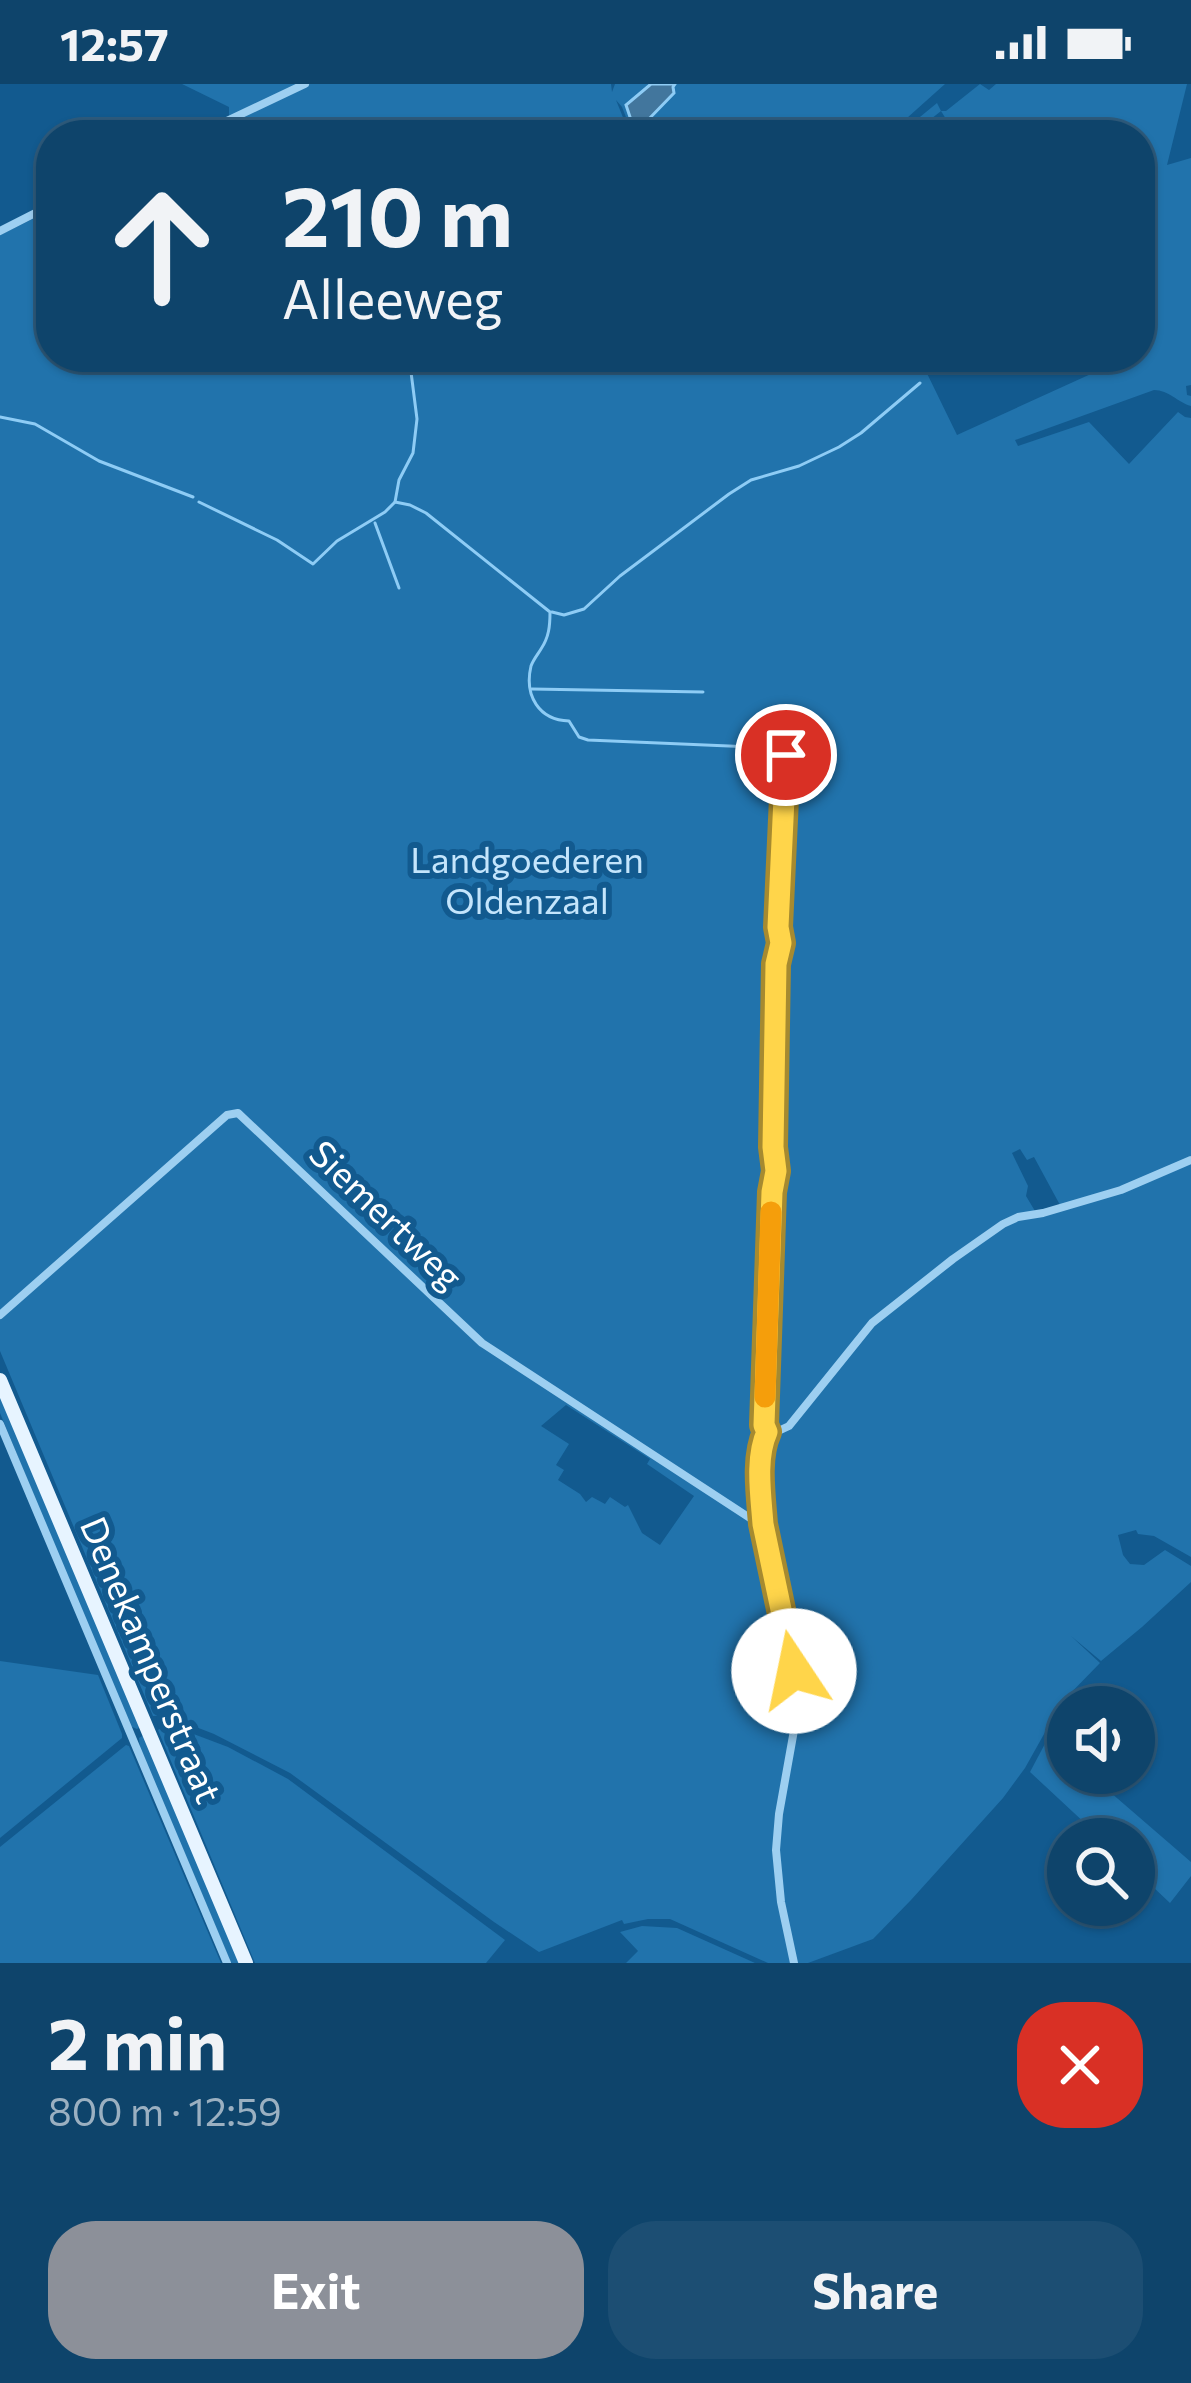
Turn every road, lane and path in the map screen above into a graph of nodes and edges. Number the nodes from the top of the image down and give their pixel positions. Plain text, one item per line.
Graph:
1 (305, 84) edge
2 (229, 120) edge
3 (36, 213) edge
4 (0, 231) edge
5 (786, 755) dead end
6 (1191, 1160) edge
7 (0, 1316) edge
8 (0, 1381) edge
9 (0, 1424) edge
10 (767, 1432) junction
11 (763, 1524) junction
12 (227, 1963) edge
13 (246, 1963) edge
14 (794, 1963) edge

1 - 2 street
3 - 4 street
5 - 10 street
6 - 10 street
7 - 11 street, Siemertweg
8 - 13 main road, Denekamperstraat
9 - 12 street, Denekamperstraat
10 - 11 street
11 - 14 street

